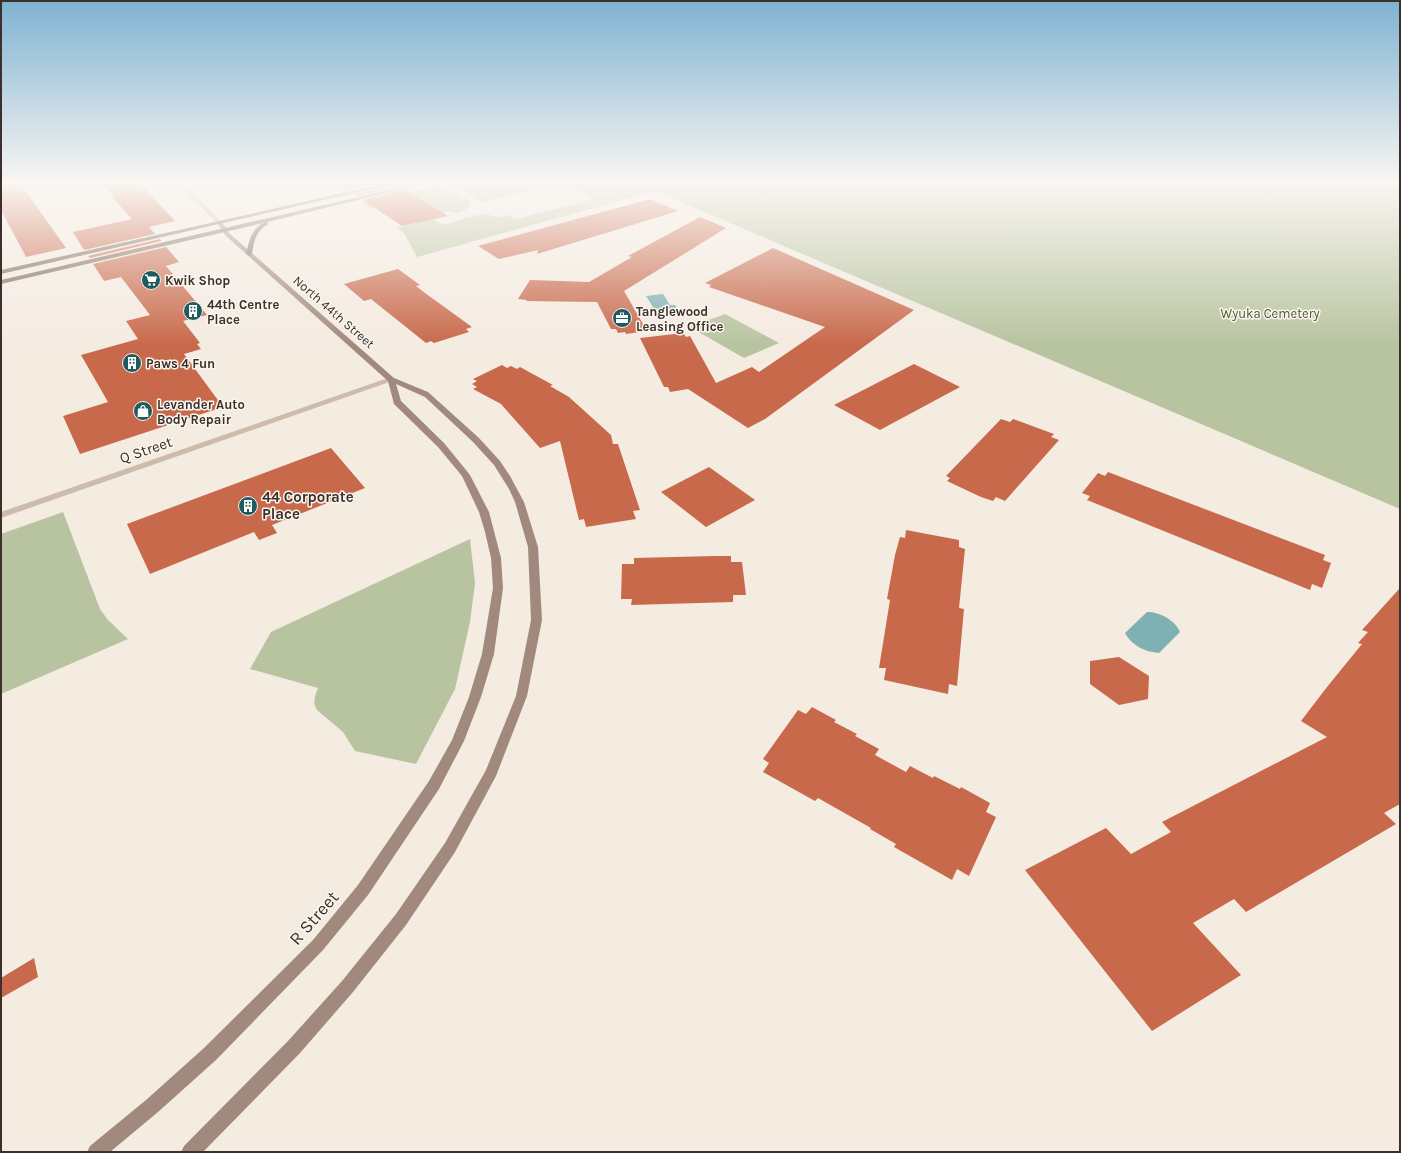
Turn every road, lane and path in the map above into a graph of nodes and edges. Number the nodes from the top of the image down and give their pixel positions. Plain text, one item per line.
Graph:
1 (158, 237) edge
2 (196, 237) edge
3 (232, 237) edge
4 (253, 237) edge
5 (249, 254) junction
6 (1, 272) edge
7 (1, 282) edge
8 (391, 380) junction
9 (1, 515) edge
10 (96, 1152) edge
11 (190, 1152) edge

1 - 6 main road
2 - 7 main road
3 - 5 main road, North 44th Street
4 - 5 main road
5 - 8 main road, North 44th Street
8 - 9 street, Q Street
8 - 10 main road, R Street
8 - 11 main road, North 44th Street

